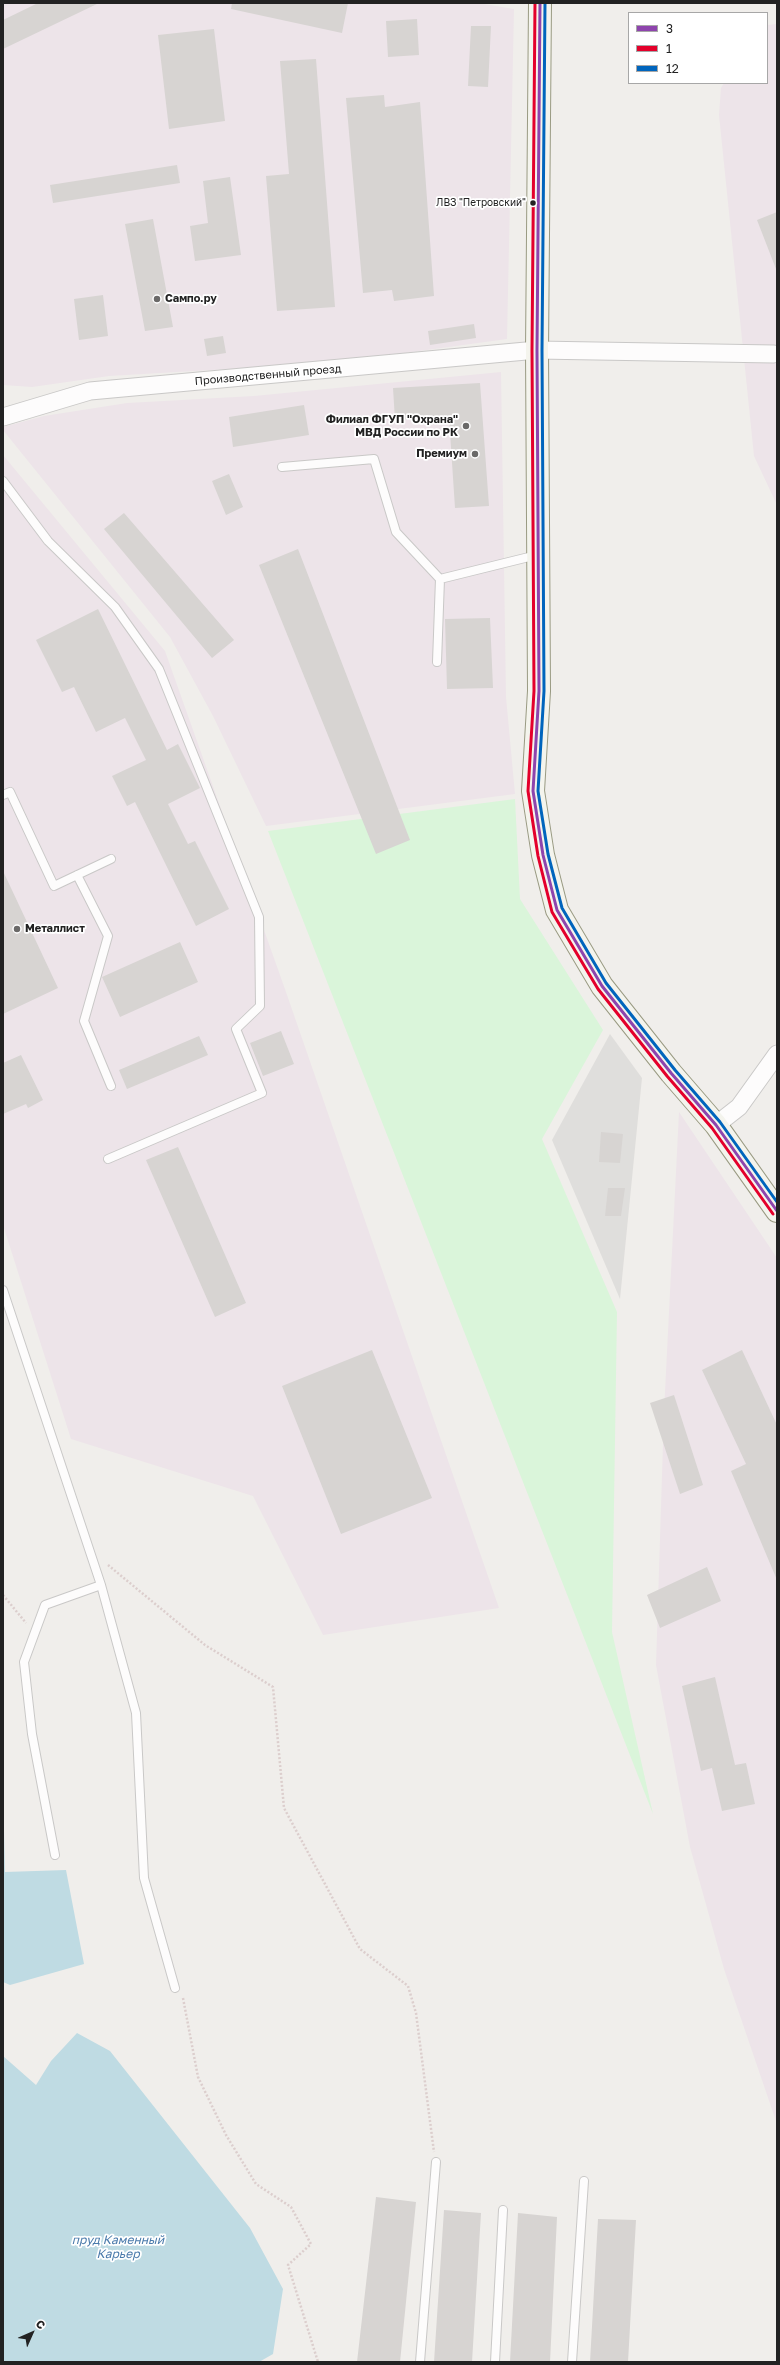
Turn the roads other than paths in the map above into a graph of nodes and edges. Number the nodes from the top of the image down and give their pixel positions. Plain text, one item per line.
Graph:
1 (540, 3) edge
2 (537, 350) junction
3 (774, 354) dead end
4 (3, 416) edge
5 (282, 467) dead end
6 (3, 481) edge
7 (537, 555) junction
8 (440, 579) junction
9 (437, 662) dead end
10 (3, 795) edge
11 (111, 860) dead end
12 (77, 875) junction
13 (777, 1054) edge
14 (111, 1086) dead end
15 (716, 1125) junction
16 (108, 1159) dead end
17 (777, 1211) edge
18 (3, 1290) edge
19 (101, 1585) junction
20 (55, 1854) dead end
21 (175, 1988) road end
22 (436, 2162) road end
23 (584, 2181) dead end
24 (503, 2210) dead end
25 (420, 2362) edge
26 (495, 2362) edge
27 (572, 2362) edge

1 - 2 main road
2 - 3 street, Производственный проезд
2 - 4 street, Производственный проезд
2 - 7 main road
5 - 8 lane
6 - 16 lane
7 - 8 lane
7 - 15 main road
8 - 9 lane
10 - 12 lane
11 - 12 lane
12 - 14 lane
13 - 15 street
15 - 17 lane
18 - 19 lane
19 - 20 lane
19 - 21 lane
22 - 25 lane
23 - 27 lane
24 - 26 lane

